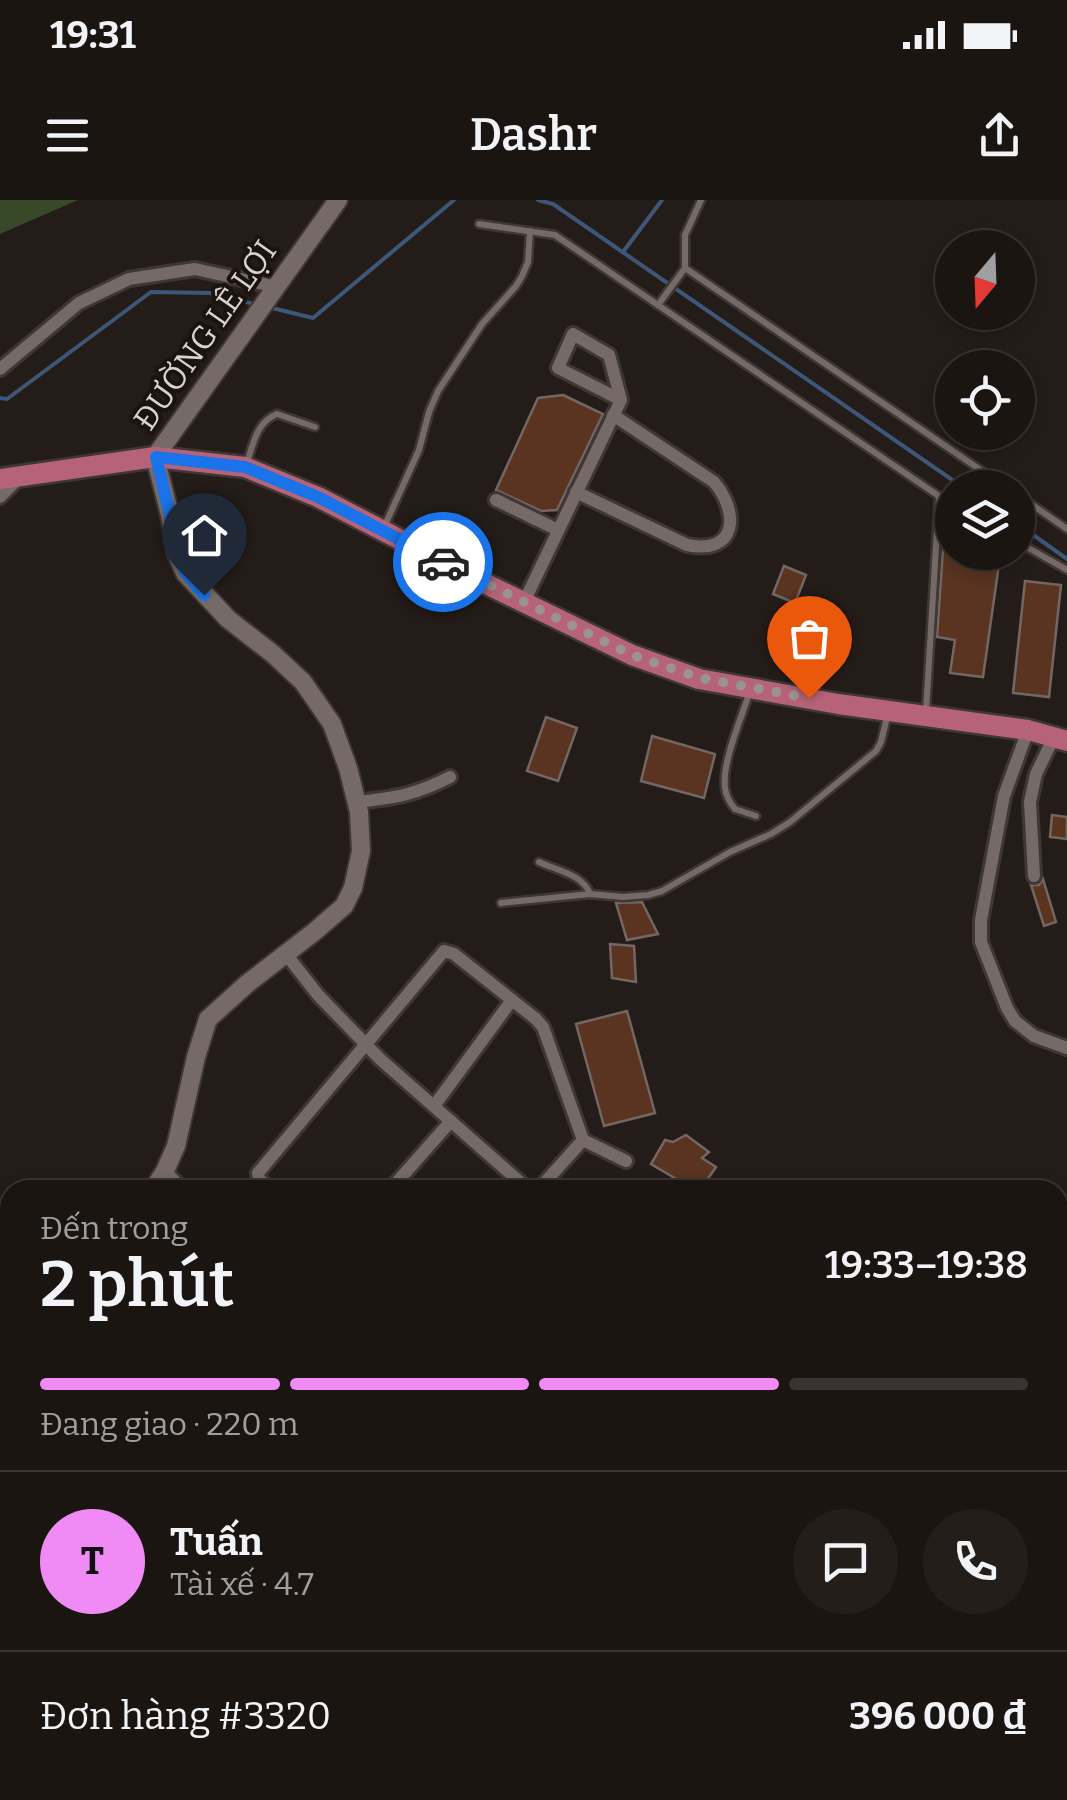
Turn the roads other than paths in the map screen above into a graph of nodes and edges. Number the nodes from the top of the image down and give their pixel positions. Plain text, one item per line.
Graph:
1 (338, 200) edge
2 (701, 200) edge
3 (479, 224) dead end
4 (530, 231) junction
5 (684, 271) junction
6 (277, 286) junction
7 (660, 302) junction
8 (0, 368) edge
9 (621, 400) junction
10 (613, 415) junction
11 (316, 427) dead end
12 (156, 457) junction
13 (245, 467) junction
14 (980, 470) edge
15 (10, 478) edge
16 (576, 492) junction
17 (935, 494) edge
18 (0, 497) edge
19 (496, 500) dead end
20 (1035, 506) edge
21 (1067, 528) edge
22 (558, 530) junction
23 (382, 531) junction
24 (1035, 552) edge
25 (935, 559) edge
26 (1067, 570) edge
27 (524, 602) junction
28 (751, 688) junction
29 (888, 710) junction
30 (925, 715) junction
31 (1028, 730) junction
32 (1060, 739) edge
33 (450, 777) dead end
34 (356, 802) junction
35 (756, 816) dead end
36 (539, 862) dead end
37 (1034, 876) dead end
38 (590, 894) junction
39 (501, 903) dead end
40 (286, 954) junction
41 (512, 1000) junction
42 (366, 1044) junction
43 (1067, 1048) edge
44 (434, 1106) junction
45 (451, 1121) junction
46 (583, 1140) junction
47 (626, 1161) dead end
48 (165, 1171) junction
49 (159, 1180) edge
50 (174, 1180) edge
51 (259, 1180) edge
52 (399, 1180) edge
53 (519, 1180) edge
54 (547, 1180) edge

1 - 6 street, ĐƯỜNG LÊ LỢI
2 - 5 lane
3 - 4 lane
4 - 7 lane
4 - 23 lane
5 - 7 lane
5 - 14 lane
6 - 8 street
6 - 12 street, ĐƯỜNG LÊ LỢI
7 - 17 lane
9 - 9 street
9 - 10 street
10 - 16 street
10 - 16 street
11 - 13 lane
12 - 13 main road
12 - 15 main road
12 - 34 street
13 - 23 main road
15 - 18 street
16 - 22 street
19 - 22 street
20 - 21 lane
22 - 27 street
23 - 27 main road
24 - 26 lane
25 - 30 lane
27 - 28 main road
28 - 29 main road
28 - 35 lane
29 - 30 main road
29 - 38 lane
30 - 31 main road
31 - 32 main road
31 - 43 street
32 - 37 street
33 - 34 street
34 - 40 street
36 - 38 lane
38 - 39 lane
40 - 42 street
40 - 48 street
41 - 42 street
41 - 44 street
41 - 46 street
42 - 44 street
42 - 51 street
44 - 45 street
45 - 52 street
45 - 53 street
46 - 47 street
46 - 54 street
48 - 49 street
48 - 50 street

